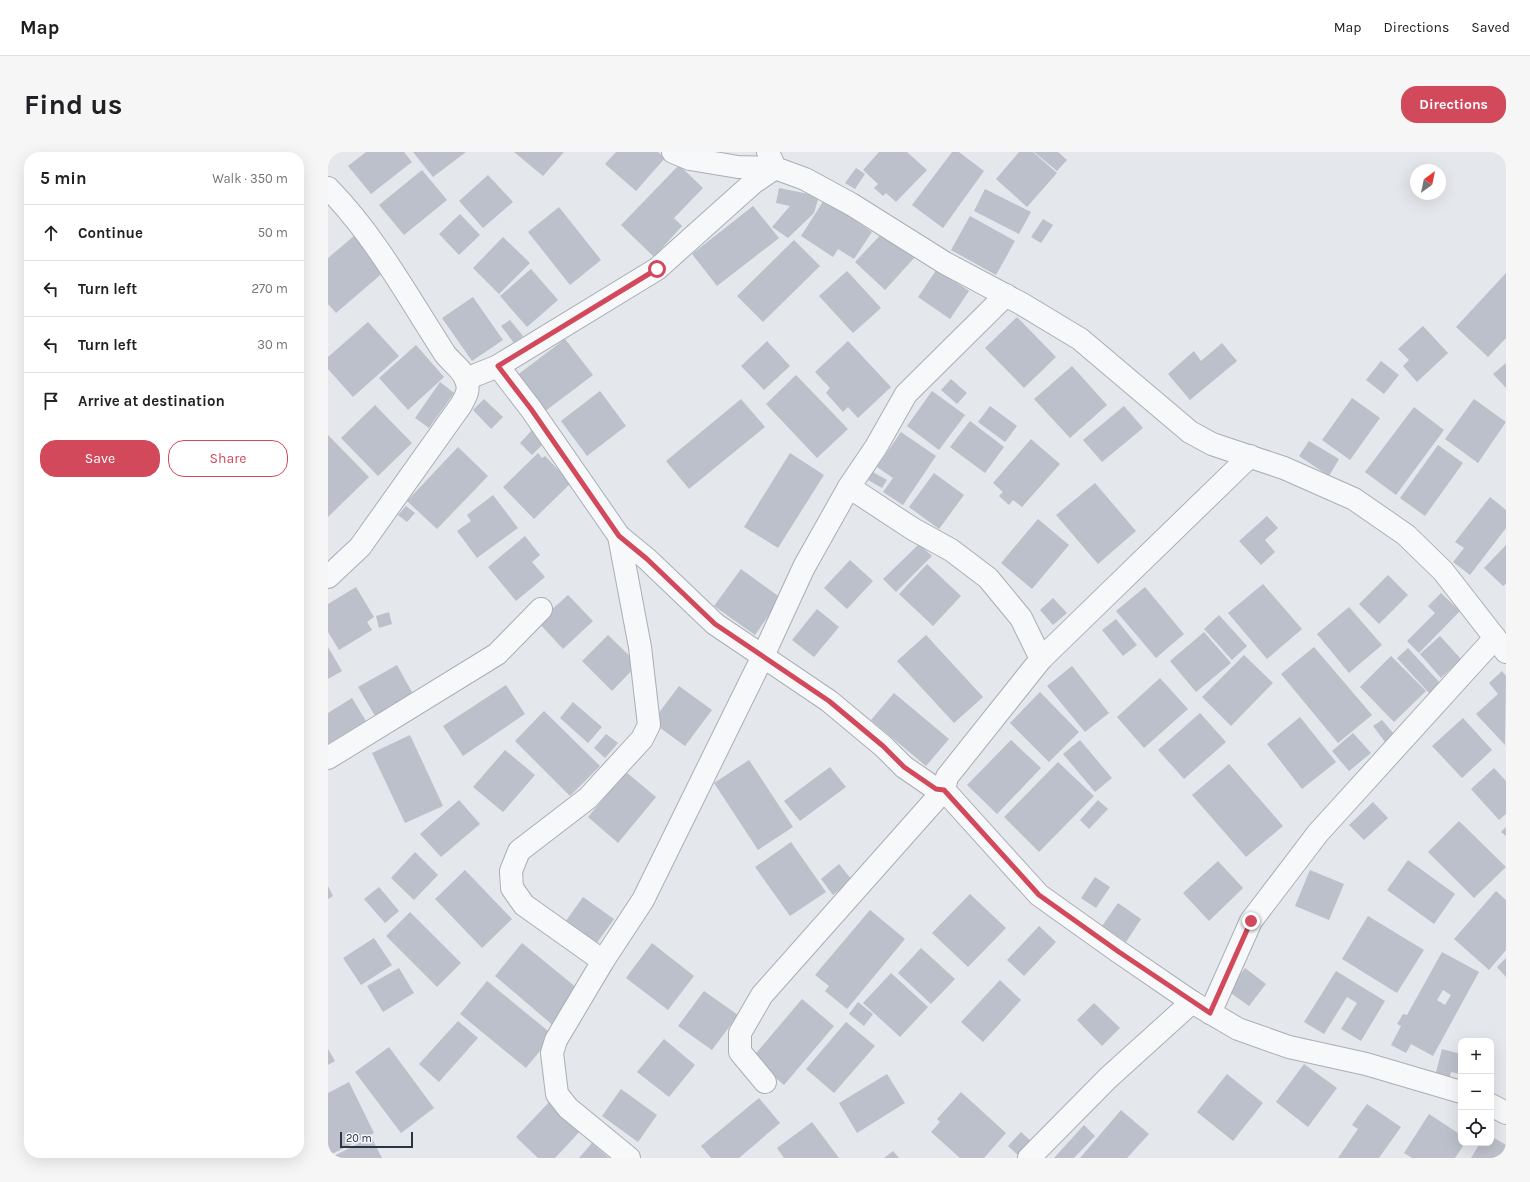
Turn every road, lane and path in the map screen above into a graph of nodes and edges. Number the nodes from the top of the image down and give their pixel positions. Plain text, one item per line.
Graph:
1 (673, 152) edge
2 (743, 160) edge
3 (771, 160) edge
4 (328, 188) edge
5 (1006, 295) junction
6 (498, 366) junction
7 (466, 379) junction
8 (1250, 456) junction
9 (849, 487) junction
10 (619, 536) junction
11 (328, 577) edge
12 (541, 609) dead end
13 (1500, 645) edge
14 (764, 656) junction
15 (1041, 659) junction
16 (328, 758) edge
17 (944, 790) junction
18 (603, 961) junction
19 (1192, 1002) junction
20 (1210, 1013) junction
21 (765, 1082) dead end
22 (1458, 1091) edge
23 (1494, 1107) edge
24 (1506, 1113) edge
25 (629, 1158) edge
26 (1029, 1158) edge

1 - 2 street
2 - 3 street
3 - 5 street
3 - 6 street
4 - 7 street
5 - 8 street
5 - 9 street
6 - 7 street
6 - 10 street
7 - 11 street
8 - 13 street
8 - 15 street
9 - 14 street
9 - 15 street
10 - 14 street
10 - 18 street
12 - 16 street
13 - 20 street
14 - 17 street
14 - 18 street
15 - 17 street
17 - 19 street
17 - 21 street
18 - 25 street
19 - 20 street
19 - 26 street
20 - 22 street
23 - 24 street

